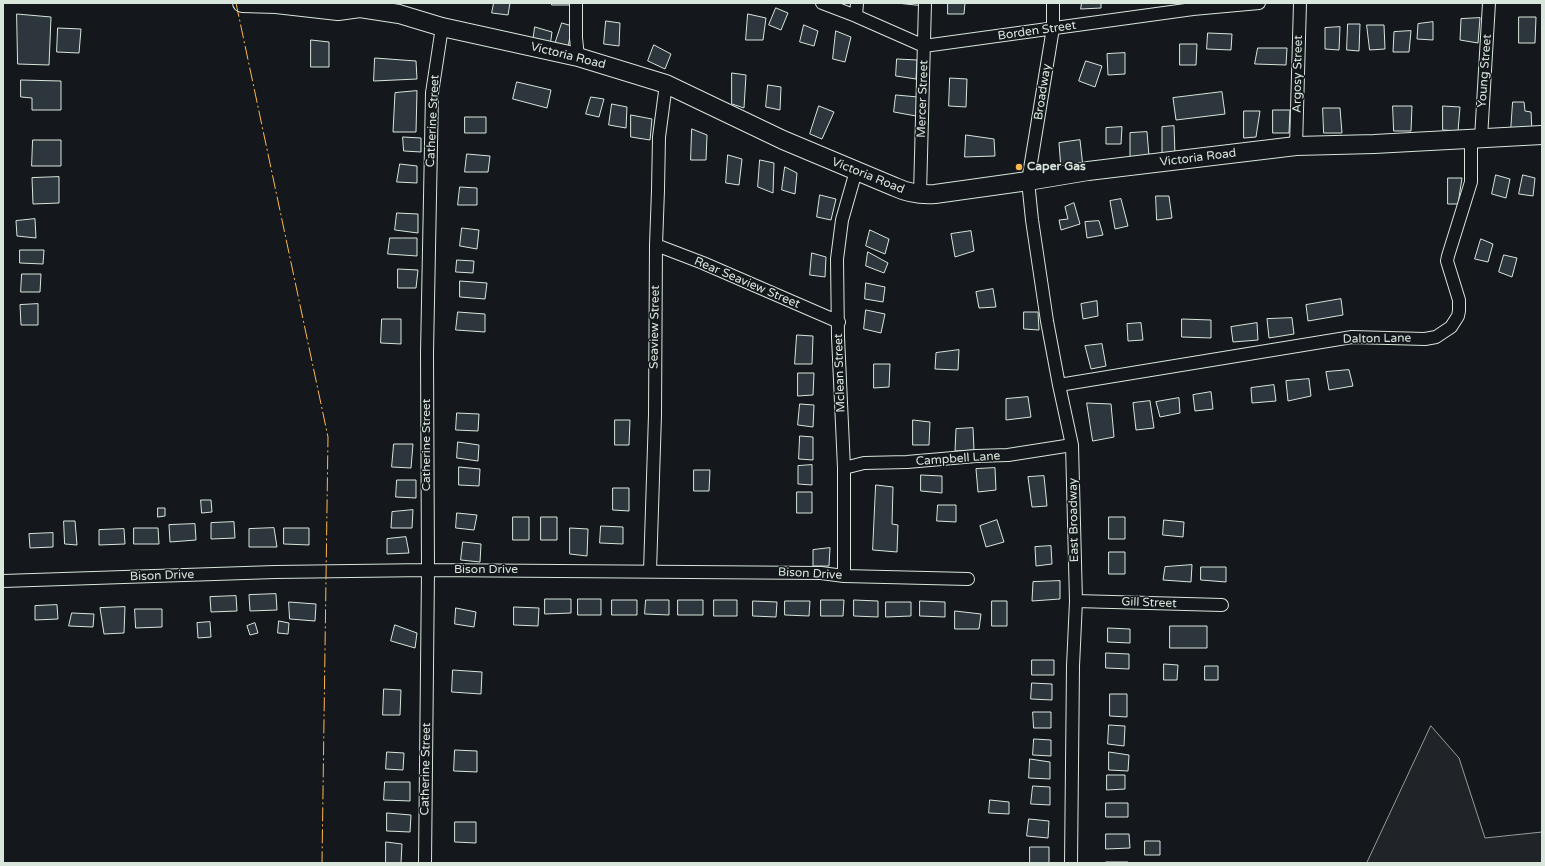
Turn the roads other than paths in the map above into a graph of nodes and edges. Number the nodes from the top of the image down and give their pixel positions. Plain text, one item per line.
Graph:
1 (242, 3) edge
2 (576, 3) edge
3 (822, 3) edge
4 (858, 3) edge
5 (925, 3) edge
6 (1052, 3) edge
7 (1259, 3) edge
8 (1300, 3) edge
9 (1489, 3) edge
10 (359, 5) edge
11 (399, 9) edge
12 (856, 16) junction
13 (442, 27) junction
14 (1053, 28) junction
15 (924, 46) junction
16 (578, 57) junction
17 (666, 84) junction
18 (1542, 135) edge
19 (1476, 138) junction
20 (1296, 146) junction
21 (856, 171) junction
22 (1028, 181) junction
23 (920, 194) junction
24 (656, 245) junction
25 (839, 322) junction
26 (1059, 385) junction
27 (1072, 445) junction
28 (844, 468) junction
29 (428, 570) junction
30 (650, 571) junction
31 (844, 576) junction
32 (968, 579) dead end
33 (3, 581) edge
34 (1076, 602) junction
35 (1222, 605) dead end
36 (425, 863) edge
37 (1071, 863) edge

1 - 10 main road, Victoria Road
2 - 16 street
3 - 12 street
4 - 12 street
5 - 15 street, Mercer Street
6 - 14 street, Broadway
7 - 14 street, Borden Street
8 - 20 street, Argosy Street
9 - 19 street, Young Street
10 - 11 main road, Victoria Road
11 - 13 main road, Victoria Road
12 - 15 street
13 - 16 main road, Victoria Road
13 - 29 street, Catherine Street
14 - 15 street, Borden Street
14 - 22 street, Broadway
15 - 23 street, Mercer Street
16 - 17 main road, Victoria Road
17 - 21 main road, Victoria Road
17 - 24 street, Seaview Street
18 - 19 main road, Victoria Road
19 - 20 main road, Victoria Road
19 - 26 street, Dalton Lane
20 - 22 main road, Victoria Road
21 - 23 main road, Victoria Road
21 - 25 street, Mclean Street
22 - 23 main road, Victoria Road
22 - 26 street, East Broadway
24 - 25 street, Rear Seaview Street
24 - 30 street, Seaview Street
25 - 28 street, Mclean Street
26 - 27 street, East Broadway
27 - 28 street, Campbell Lane
27 - 34 street, East Broadway
28 - 31 street, Mclean Street
29 - 30 street, Bison Drive
29 - 33 street, Bison Drive
29 - 36 street, Catherine Street
30 - 31 street, Bison Drive
31 - 32 street, Bison Drive
34 - 35 street, Gill Street
34 - 37 street, East Broadway

